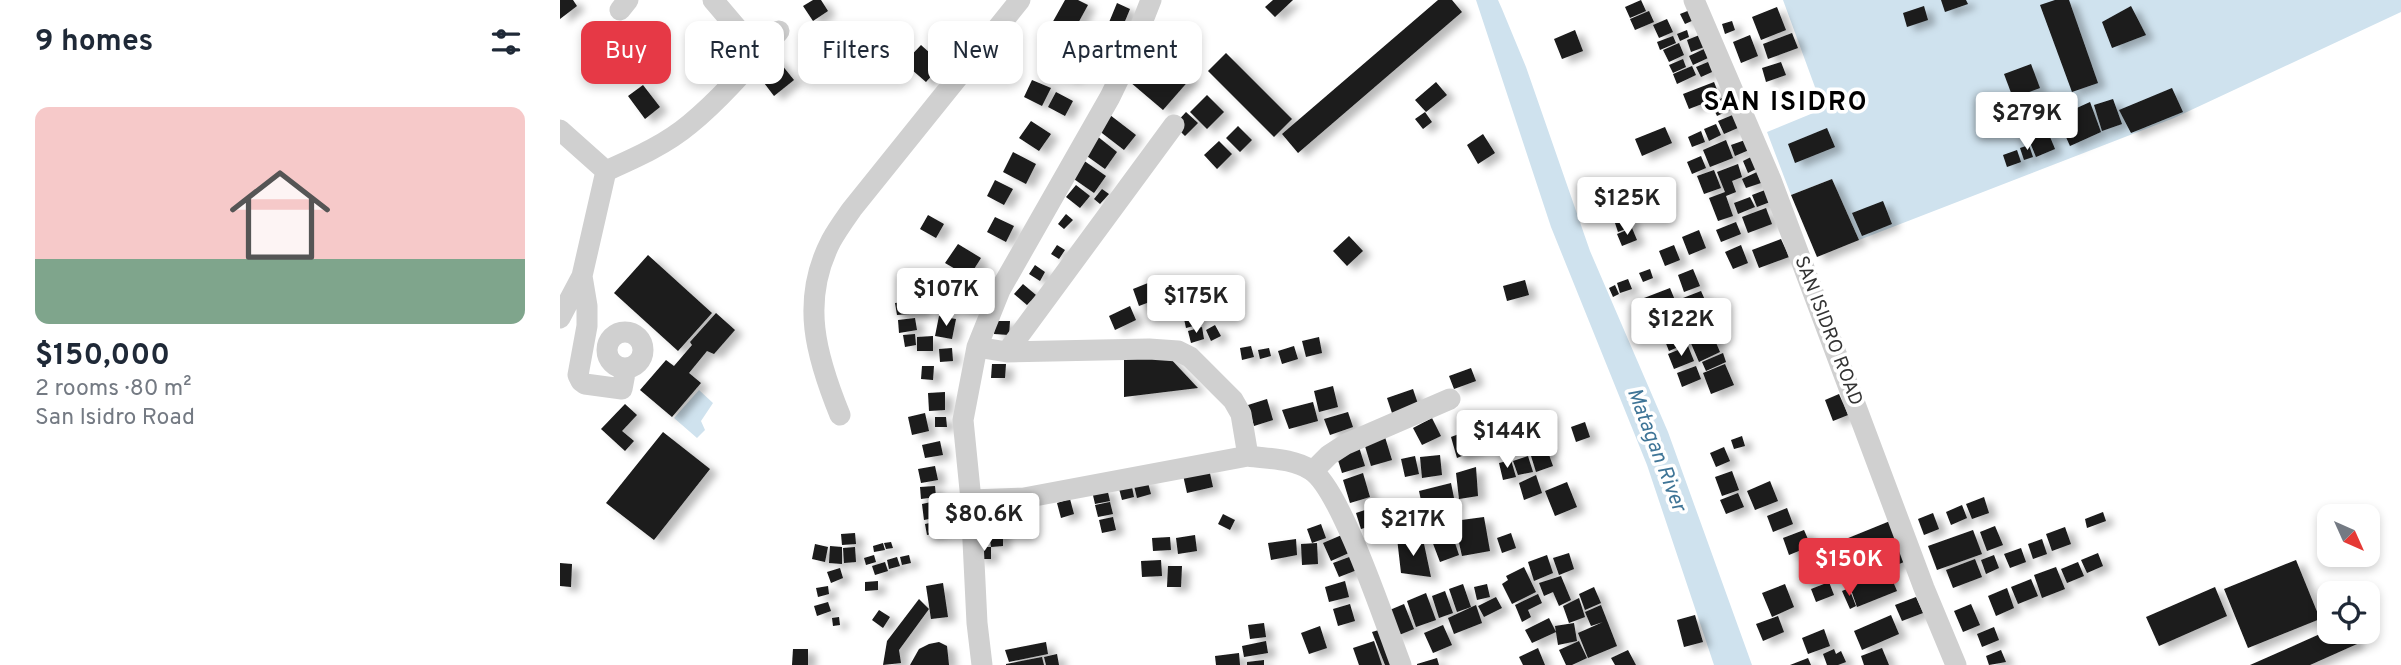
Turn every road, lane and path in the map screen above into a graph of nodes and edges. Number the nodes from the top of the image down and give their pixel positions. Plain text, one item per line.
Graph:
1 (713, 0) edge
2 (1020, 0) edge
3 (1151, 0) edge
4 (1694, 0) edge
5 (731, 21) edge
6 (731, 84) edge
7 (1174, 125) dead end
8 (560, 130) edge
9 (606, 171) junction
10 (582, 276) junction
11 (560, 318) edge
12 (976, 347) junction
13 (1007, 352) junction
14 (626, 368) dead end
15 (1450, 399) dead end
16 (841, 415) dead end
17 (1248, 457) junction
18 (1313, 471) junction
19 (971, 500) junction
20 (982, 665) edge
21 (1401, 665) edge
22 (1956, 665) edge

1 - 5 street
2 - 16 street
3 - 12 street
4 - 22 street, SAN ISIDRO ROAD
6 - 9 street
7 - 13 street
8 - 9 street
9 - 10 street
10 - 11 street
10 - 14 street
12 - 13 street
12 - 19 street
13 - 17 street
15 - 18 street
17 - 18 street
17 - 19 street
18 - 21 street
19 - 20 street

